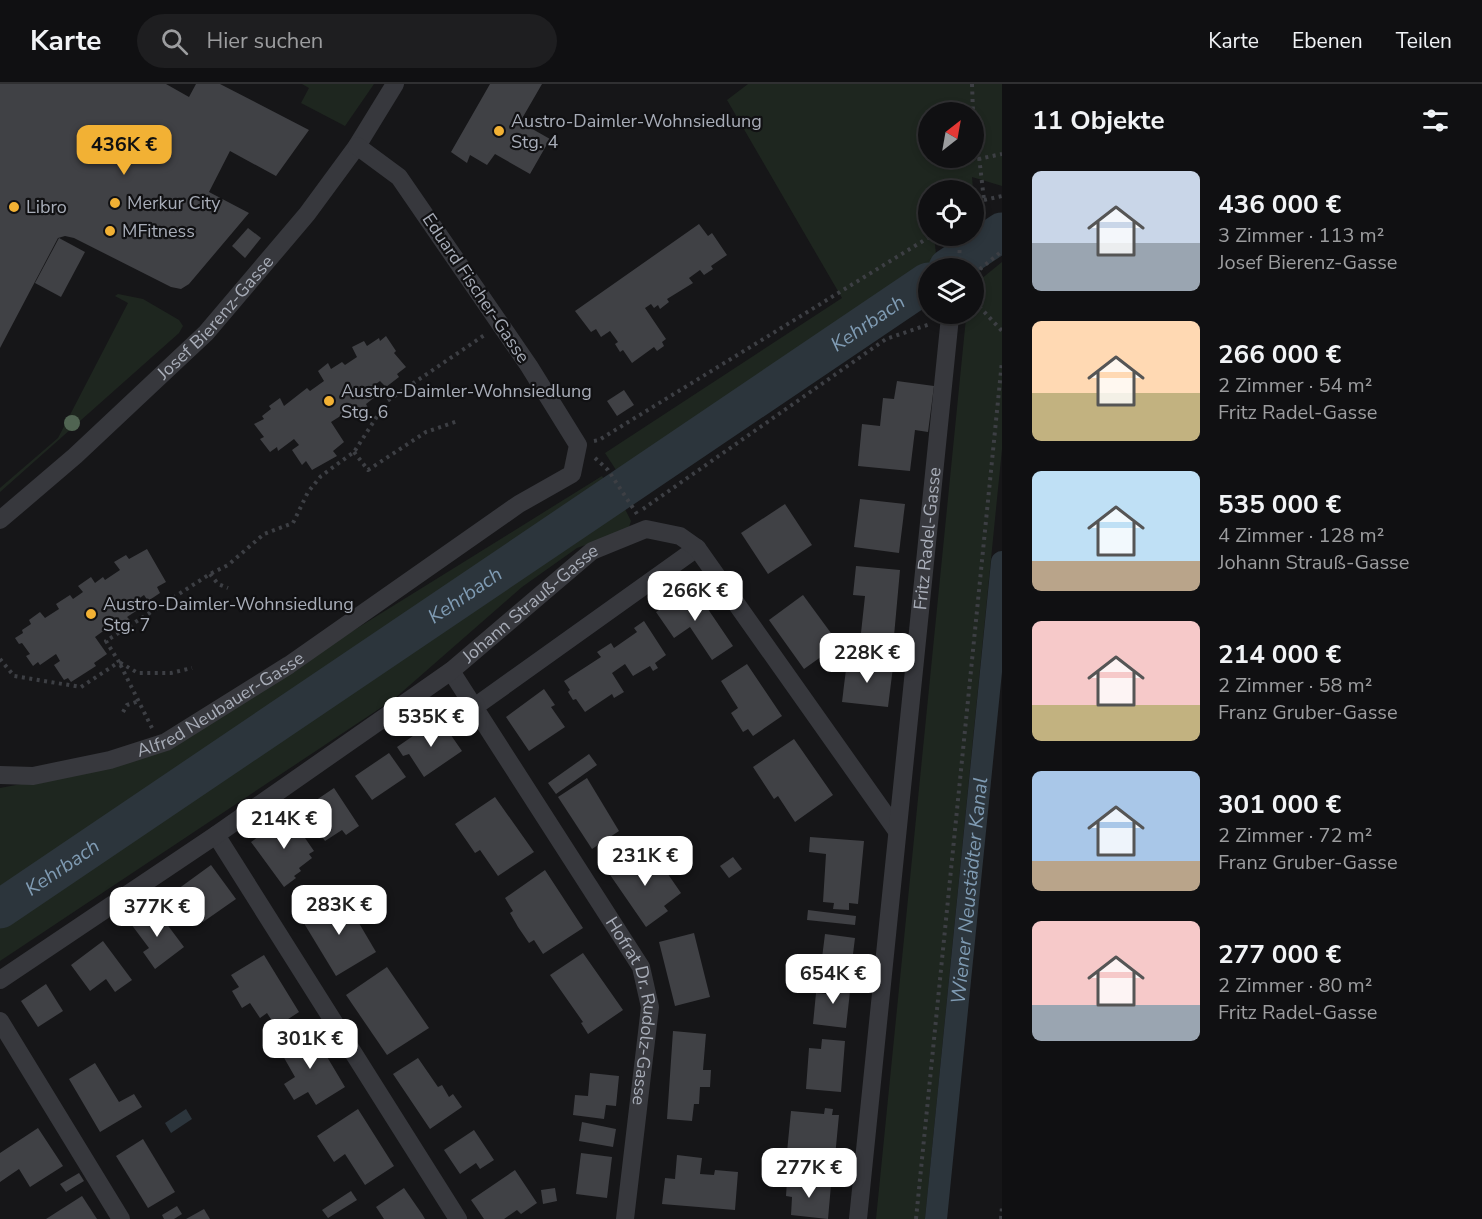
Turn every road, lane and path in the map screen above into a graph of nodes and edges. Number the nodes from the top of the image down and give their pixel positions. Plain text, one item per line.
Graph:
1 (395, 84) edge
2 (972, 84) edge
3 (973, 102) edge
4 (357, 146) junction
5 (1002, 154) edge
6 (984, 158) edge
7 (1002, 196) edge
8 (984, 200) edge
9 (918, 244) edge
10 (1002, 252) edge
11 (984, 266) edge
12 (984, 312) edge
13 (930, 324) edge
14 (949, 324) edge
15 (501, 325) junction
16 (1002, 331) edge
17 (1002, 361) edge
18 (458, 421) dead end
19 (578, 445) junction
20 (354, 452) junction
21 (633, 507) dead end
22 (637, 514) dead end
23 (0, 520) edge
24 (697, 548) junction
25 (210, 574) junction
26 (228, 588) dead end
27 (0, 659) edge
28 (119, 662) junction
29 (192, 668) dead end
30 (450, 671) junction
31 (139, 700) junction
32 (473, 708) junction
33 (123, 712) dead end
34 (160, 744) junction
35 (0, 775) edge
36 (897, 831) junction
37 (216, 835) junction
38 (0, 980) edge
39 (0, 1021) edge
40 (1002, 1206) edge
41 (121, 1219) edge
42 (458, 1219) edge
43 (625, 1219) edge
44 (858, 1219) edge
45 (916, 1219) edge
46 (1000, 1219) edge

1 - 4 street, Josef Bierenz-Gasse
2 - 3 path
4 - 15 street, Eduard Fischer-Gasse
4 - 23 street, Josef Bierenz-Gasse
5 - 6 path
7 - 8 path
9 - 19 path
10 - 11 path
12 - 16 path
13 - 22 path
14 - 36 street, Fritz Radel-Gasse
15 - 19 street, Eduard Fischer-Gasse
15 - 20 path
17 - 45 path
18 - 20 path
19 - 21 path
19 - 34 street, Alfred Neubauer-Gasse
20 - 25 path
24 - 30 street, Johann Strauß-Gasse
24 - 32 street
24 - 36 street
25 - 26 path
25 - 28 path
27 - 28 path
28 - 29 path
28 - 31 path
30 - 32 street, Hofrat Dr. Rudolz-Gasse
30 - 37 street, Johann Strauß-Gasse
31 - 33 path
31 - 34 path
32 - 43 street, Hofrat Dr. Rudolz-Gasse
34 - 35 street, Alfred Neubauer-Gasse
36 - 44 street, Fritz Radel-Gasse
37 - 38 street, Johann Strauß-Gasse
37 - 42 street
39 - 41 street
40 - 46 path

